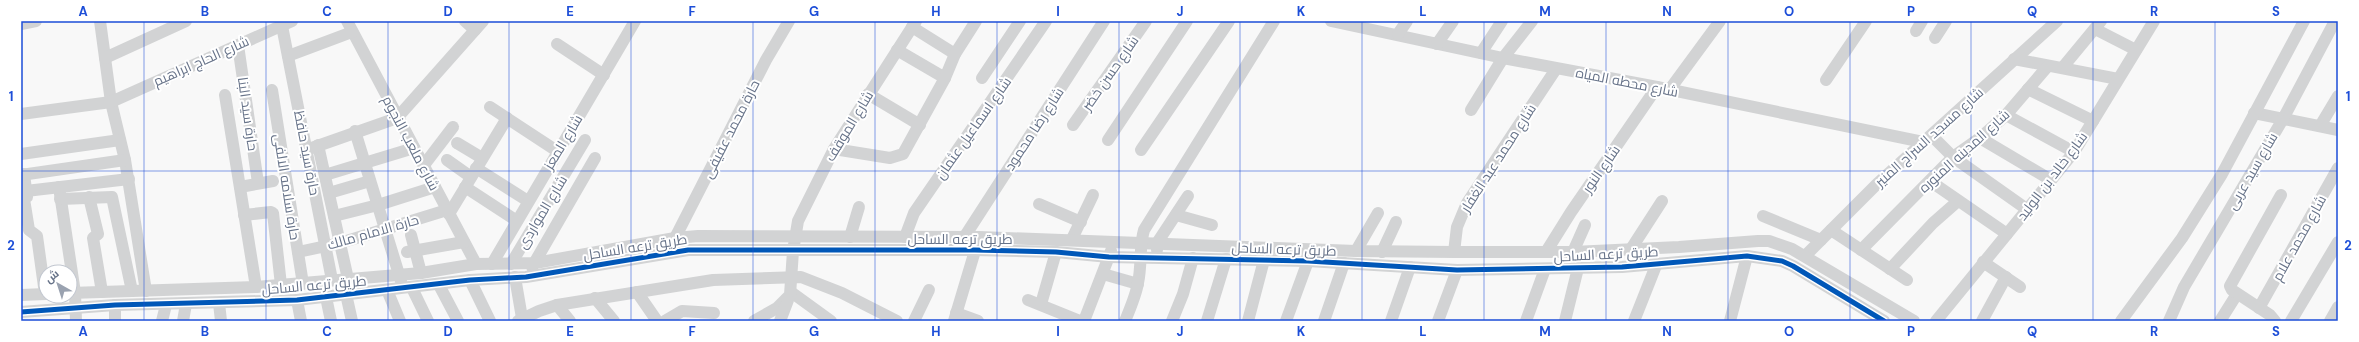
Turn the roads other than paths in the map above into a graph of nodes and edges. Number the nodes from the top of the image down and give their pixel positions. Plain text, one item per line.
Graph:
1 (36, 21) edge
2 (100, 21) edge
3 (186, 21) edge
4 (465, 21) edge
5 (789, 21) edge
6 (976, 21) edge
7 (1020, 21) edge
8 (1046, 21) edge
9 (1104, 21) edge
10 (1146, 21) edge
11 (1187, 21) edge
12 (1229, 21) edge
13 (1274, 21) edge
14 (1332, 21) edge
15 (1407, 21) edge
16 (1453, 21) edge
17 (1502, 21) edge
18 (1532, 21) edge
19 (1720, 21) edge
20 (1866, 21) edge
21 (1922, 21) edge
22 (1946, 21) edge
23 (2057, 21) edge
24 (2154, 21) edge
25 (2304, 21) edge
26 (2335, 21) edge
27 (287, 23) edge
28 (631, 23) edge
29 (21, 24) edge
30 (914, 24) edge
31 (1358, 24) edge
32 (479, 25) edge
33 (2098, 25) edge
34 (350, 26) edge
35 (1916, 31) dead end
36 (1398, 34) junction
37 (1935, 38) dead end
38 (557, 44) dead end
39 (1437, 44) junction
40 (238, 45) junction
41 (897, 50) junction
42 (2136, 50) junction
43 (1481, 53) junction
44 (955, 54) junction
45 (288, 56) junction
46 (105, 58) junction
47 (1503, 58) junction
48 (2014, 59) junction
49 (2047, 67) junction
50 (2063, 67) junction
51 (1556, 69) junction
52 (604, 75) junction
53 (945, 78) junction
54 (982, 78) dead end
55 (2118, 79) junction
56 (1826, 80) dead end
57 (1657, 86) junction
58 (1670, 89) junction
59 (2028, 89) junction
60 (272, 90) dead end
61 (868, 94) junction
62 (225, 95) dead end
63 (2338, 96) edge
64 (111, 102) junction
65 (490, 107) dead end
66 (1471, 110) dead end
67 (2254, 113) junction
68 (21, 114) edge
69 (2006, 115) junction
70 (397, 118) junction
71 (507, 118) junction
72 (2283, 119) junction
73 (2093, 121) junction
74 (920, 125) junction
75 (1073, 125) dead end
76 (2320, 126) junction
77 (453, 127) dead end
78 (2338, 130) edge
79 (355, 131) junction
80 (1980, 138) junction
81 (1927, 139) junction
82 (120, 140) junction
83 (585, 140) dead end
84 (1108, 140) dead end
85 (457, 143) dead end
86 (318, 145) junction
87 (414, 148) junction
88 (834, 149) junction
89 (306, 150) junction
90 (1141, 150) dead end
91 (557, 151) junction
92 (2074, 152) junction
93 (21, 154) edge
94 (1953, 157) junction
95 (595, 158) dead end
96 (125, 160) junction
97 (447, 160) dead end
98 (365, 163) junction
99 (424, 165) junction
100 (2338, 168) edge
101 (48, 171) junction
102 (474, 172) junction
103 (22, 174) edge
104 (325, 175) junction
105 (129, 179) junction
106 (2051, 180) junction
107 (273, 181) dead end
108 (370, 181) junction
109 (1930, 181) junction
110 (258, 184) junction
111 (240, 186) junction
112 (435, 187) junction
113 (26, 190) junction
114 (56, 191) junction
115 (328, 193) junction
116 (1093, 195) dead end
117 (2281, 195) dead end
118 (1188, 196) dead end
119 (89, 198) junction
120 (528, 201) junction
121 (1662, 201) dead end
122 (1958, 201) junction
123 (1039, 204) dead end
124 (378, 205) junction
125 (859, 207) dead end
126 (23, 208) edge
127 (2028, 210) junction
128 (448, 212) junction
129 (1378, 213) dead end
130 (244, 215) junction
131 (1176, 215) junction
132 (334, 216) junction
133 (1763, 216) dead end
134 (517, 221) junction
135 (1081, 222) junction
136 (1396, 222) dead end
137 (1212, 224) dead end
138 (1585, 225) dead end
139 (385, 229) junction
140 (1830, 230) junction
141 (411, 234) dead end
142 (2007, 234) junction
143 (965, 236) junction
144 (850, 237) junction
145 (905, 237) junction
146 (979, 237) junction
147 (675, 238) junction
148 (794, 238) junction
149 (1072, 239) junction
150 (1115, 240) junction
151 (1821, 240) junction
152 (464, 242) junction
153 (1140, 242) junction
154 (2338, 242) edge
155 (340, 243) junction
156 (1157, 243) junction
157 (325, 246) junction
158 (1631, 249) junction
159 (975, 250) junction
160 (1861, 250) junction
161 (411, 251) junction
162 (793, 251) junction
163 (1356, 251) junction
164 (298, 252) junction
165 (1056, 252) junction
166 (1382, 252) junction
167 (1454, 252) junction
168 (1546, 252) junction
169 (1572, 252) junction
170 (1141, 256) junction
171 (1747, 256) junction
172 (1805, 256) junction
173 (1109, 257) junction
174 (1156, 257) junction
175 (1193, 258) junction
176 (1226, 259) junction
177 (1264, 260) junction
178 (1308, 261) junction
179 (1983, 262) junction
180 (535, 263) junction
181 (1344, 263) junction
182 (1656, 263) junction
183 (41, 264) edge
184 (67, 264) edge
185 (476, 264) junction
186 (492, 264) junction
187 (511, 264) junction
188 (1410, 267) junction
189 (1578, 268) junction
190 (1545, 269) junction
191 (1890, 269) junction
192 (1457, 270) junction
193 (421, 273) junction
194 (1102, 274) junction
195 (399, 275) junction
196 (521, 277) junction
197 (791, 277) junction
198 (2006, 277) junction
199 (348, 279) junction
200 (332, 280) junction
201 (470, 280) junction
202 (1907, 280) dead end
203 (281, 284) junction
204 (303, 284) junction
205 (439, 284) junction
206 (1138, 284) junction
207 (256, 287) junction
208 (2020, 287) dead end
209 (408, 288) junction
210 (387, 290) junction
211 (929, 290) dead end
212 (132, 291) junction
213 (146, 291) junction
214 (102, 292) junction
215 (637, 292) junction
216 (78, 293) edge
217 (38, 294) edge
218 (346, 294) junction
219 (790, 294) junction
220 (2237, 294) junction
221 (21, 295) edge
222 (326, 297) junction
223 (595, 298) junction
224 (297, 300) junction
225 (1028, 300) dead end
226 (219, 303) junction
227 (74, 304) edge
228 (166, 304) junction
229 (186, 304) junction
230 (1041, 304) junction
231 (114, 305) junction
232 (557, 306) junction
233 (2259, 308) junction
234 (2338, 308) edge
235 (21, 312) edge
236 (714, 313) dead end
237 (75, 315) edge
238 (43, 316) edge
239 (955, 317) edge
240 (520, 319) edge
241 (115, 321) edge
242 (162, 321) edge
243 (183, 321) edge
244 (221, 321) edge
245 (301, 321) edge
246 (331, 321) edge
247 (352, 321) edge
248 (400, 321) edge
249 (428, 321) edge
250 (458, 321) edge
251 (490, 321) edge
252 (570, 321) edge
253 (614, 321) edge
254 (657, 321) edge
255 (665, 321) edge
256 (754, 321) edge
257 (780, 321) edge
258 (831, 321) edge
259 (897, 321) edge
260 (914, 321) edge
261 (978, 321) edge
262 (1080, 321) edge
263 (1084, 321) edge
264 (1125, 321) edge
265 (1172, 321) edge
266 (1207, 321) edge
267 (1248, 321) edge
268 (1286, 321) edge
269 (1324, 321) edge
270 (1391, 321) edge
271 (1438, 321) edge
272 (1526, 321) edge
273 (1565, 321) edge
274 (1634, 321) edge
275 (1730, 321) edge
276 (1884, 321) edge
277 (1914, 321) edge
278 (1936, 321) edge
279 (1982, 321) edge
280 (2121, 321) edge
281 (2169, 321) edge
282 (2220, 321) edge
283 (2275, 321) edge
284 (2291, 321) edge
285 (2330, 321) edge

1 - 29 street
2 - 46 street
3 - 46 street
4 - 32 street
5 - 147 street, حارة محمد عفيفى
6 - 44 street
7 - 54 street
8 - 145 street, شارع اسماعيل عثمان
9 - 143 street, شارع رضا محمود
10 - 75 street, شارع حسن خضر
11 - 84 street
12 - 90 street
13 - 153 street
14 - 31 street, شارع محطه المياه
15 - 36 street
16 - 39 street
17 - 43 street
18 - 47 street
19 - 58 street
20 - 56 street
21 - 35 street
22 - 37 street
23 - 48 street, شارع مسجد السراج المنير
24 - 42 street, شارع خالد بن الوليد
25 - 67 street
26 - 72 street, شارع سيد عربى
27 - 40 street, شارع الحاج ابراهيم
27 - 45 street, حارة سيد حافظ
28 - 52 street, شارع المعز
30 - 41 street, شارع الموقف
30 - 44 street
31 - 36 street, شارع محطه المياه
32 - 70 street
33 - 42 street
33 - 50 street
34 - 45 street
34 - 70 street, شارع ملعب النجوم
36 - 39 street, شارع محطه المياه
38 - 52 street
39 - 43 street, شارع محطه المياه
40 - 64 street, شارع الحاج ابراهيم
40 - 110 street, حارة سيد البنا
41 - 53 street
41 - 61 street, شارع الموقف
42 - 55 street, شارع خالد بن الوليد
43 - 47 street, شارع محطه المياه
44 - 53 street
45 - 89 street, حارة سيد حافظ
46 - 64 street
47 - 51 street, شارع محطه المياه
47 - 66 street
48 - 49 street
48 - 81 street, شارع مسجد السراج المنير
49 - 50 street
49 - 59 street, شارع المدينه المنوره
50 - 55 street
51 - 57 street, شارع محطه المياه
51 - 167 street, شارع محمد عبد الغفار
52 - 91 street, شارع المعز
53 - 74 street
55 - 73 street, شارع خالد بن الوليد
57 - 58 street, شارع محطه المياه
57 - 168 street, شارع النور
58 - 81 street, شارع محطه المياه
59 - 69 street, شارع المدينه المنوره
59 - 73 street
60 - 164 street, حارة سلامه الالفى
61 - 74 street
61 - 88 street, شارع الموقف
62 - 111 street
63 - 76 street
64 - 68 street, شارع الحاج ابراهيم
64 - 82 street
65 - 71 street
67 - 72 street
67 - 280 street
69 - 80 street, شارع المدينه المنوره
69 - 92 street
70 - 79 street
70 - 87 street, شارع ملعب النجوم
71 - 91 street
71 - 102 street
72 - 76 street
72 - 281 street, شارع سيد عربى
73 - 92 street, شارع خالد بن الوليد
74 - 88 street
76 - 78 street
77 - 99 street
79 - 86 street
79 - 98 street
80 - 94 street, شارع المدينه المنوره
80 - 106 street
81 - 94 street
81 - 140 street, شارع مسجد السراج المنير
82 - 93 street
82 - 96 street
83 - 187 street, شارع المواردى
85 - 102 street
86 - 89 street
86 - 104 street
87 - 98 street
87 - 99 street, شارع ملعب النجوم
88 - 148 street, شارع الموقف
89 - 157 street, حارة سيد حافظ
91 - 120 street, شارع المعز
92 - 106 street, شارع خالد بن الوليد
94 - 109 street, شارع المدينه المنوره
94 - 127 street
95 - 180 street
96 - 101 street
96 - 105 street
97 - 102 street
98 - 104 street
98 - 108 street
99 - 112 street, شارع ملعب النجوم
100 - 233 street, شارع محمد علام
101 - 103 street
101 - 114 street
102 - 120 street
102 - 128 street
102 - 134 street
103 - 113 street
104 - 115 street
105 - 114 street
105 - 213 street
106 - 127 street, شارع خالد بن الوليد
107 - 110 street
108 - 115 street
108 - 124 street
109 - 122 street
109 - 160 street, شارع المدينه المنوره
110 - 111 street
111 - 130 street
112 - 124 street
112 - 128 street, شارع ملعب النجوم
113 - 114 street
113 - 126 street
114 - 119 street
114 - 184 street
115 - 132 street
116 - 135 street
117 - 220 street
118 - 131 street
119 - 212 street
119 - 214 street
120 - 134 street, شارع المعز
121 - 158 street
122 - 142 street
122 - 191 street
123 - 135 street
124 - 132 street
124 - 139 street
125 - 144 street
126 - 183 street
127 - 142 street, شارع خالد بن الوليد
128 - 139 street, حارة الامام مالك
128 - 152 street, شارع ملعب النجوم
129 - 163 street
130 - 203 street
130 - 207 street
131 - 137 street
131 - 156 street
132 - 155 street
133 - 151 street
134 - 186 street, شارع المعز
135 - 149 street
136 - 166 street
138 - 169 street
139 - 155 street, حارة الامام مالك
139 - 195 street
140 - 151 street, شارع مسجد السراج المنير
140 - 160 street
141 - 161 street
142 - 179 street, شارع خالد بن الوليد
143 - 145 street, طريق ترعه الساحل
143 - 146 street, طريق ترعه الساحل
144 - 145 street, طريق ترعه الساحل
144 - 148 street, طريق ترعه الساحل
146 - 149 street, طريق ترعه الساحل
146 - 159 street
147 - 148 street, طريق ترعه الساحل
147 - 180 street, طريق ترعه الساحل
148 - 162 street, شارع الموقف
149 - 150 street, طريق ترعه الساحل
150 - 153 street, طريق ترعه الساحل
150 - 173 street
151 - 172 street, شارع مسجد السراج المنير
152 - 161 street
152 - 185 street, شارع ملعب النجوم
153 - 156 street, طريق ترعه الساحل
153 - 170 street
154 - 284 street
155 - 157 street, حارة الامام مالك
155 - 199 street
156 - 163 street, طريق ترعه الساحل
156 - 174 street
157 - 164 street, حارة الامام مالك
157 - 200 street, حارة سيد حافظ
158 - 169 street, طريق ترعه الساحل
158 - 172 street, طريق ترعه الساحل
159 - 162 street, طريق ترعه الساحل
159 - 165 street, طريق ترعه الساحل
159 - 239 street
160 - 191 street
161 - 193 street
162 - 196 street, طريق ترعه الساحل
162 - 197 street, شارع الموقف
163 - 166 street, طريق ترعه الساحل
164 - 204 street, حارة سلامه الالفى
165 - 173 street, طريق ترعه الساحل
165 - 230 street
166 - 167 street, طريق ترعه الساحل
167 - 168 street, طريق ترعه الساحل
168 - 169 street, طريق ترعه الساحل
170 - 173 street, طريق ترعه الساحل
170 - 174 street, طريق ترعه الساحل
170 - 206 street
171 - 182 street, طريق ترعه الساحل
171 - 275 street
171 - 276 street, طريق ترعه الساحل
172 - 277 street, طريق ترعه الساحل
173 - 194 street
174 - 175 street, طريق ترعه الساحل
175 - 176 street, طريق ترعه الساحل
175 - 265 street
176 - 177 street, طريق ترعه الساحل
176 - 266 street
177 - 178 street, طريق ترعه الساحل
177 - 267 street
178 - 181 street, طريق ترعه الساحل
178 - 268 street
179 - 198 street
179 - 278 street, شارع خالد بن الوليد
180 - 187 street, طريق ترعه الساحل
180 - 196 street
181 - 188 street, طريق ترعه الساحل
181 - 269 street
182 - 189 street, طريق ترعه الساحل
182 - 274 street
185 - 186 street, طريق ترعه الساحل
185 - 193 street, طريق ترعه الساحل
186 - 187 street, طريق ترعه الساحل
188 - 192 street, طريق ترعه الساحل
188 - 270 street
189 - 190 street, طريق ترعه الساحل
189 - 273 street
190 - 192 street, طريق ترعه الساحل
190 - 272 street
191 - 202 street
192 - 271 street
193 - 195 street, طريق ترعه الساحل
194 - 206 street
194 - 263 street
195 - 199 street, طريق ترعه الساحل
195 - 209 street
196 - 201 street, طريق ترعه الساحل
196 - 240 street
197 - 215 street
197 - 219 street, شارع الموقف
197 - 259 street
198 - 208 street
198 - 279 street
199 - 200 street, طريق ترعه الساحل
200 - 204 street, طريق ترعه الساحل
201 - 205 street, طريق ترعه الساحل
201 - 251 street
203 - 204 street, طريق ترعه الساحل
203 - 207 street, طريق ترعه الساحل
205 - 209 street, طريق ترعه الساحل
205 - 250 street
206 - 264 street
207 - 213 street, طريق ترعه الساحل
209 - 210 street, طريق ترعه الساحل
209 - 249 street
210 - 218 street, طريق ترعه الساحل
210 - 248 street
211 - 260 street
212 - 213 street, طريق ترعه الساحل
212 - 214 street, طريق ترعه الساحل
214 - 216 street, طريق ترعه الساحل
215 - 223 street
215 - 254 street
217 - 221 street
218 - 222 street, طريق ترعه الساحل
218 - 247 street
219 - 256 street
219 - 257 street, شارع الموقف
219 - 258 street
220 - 233 street
220 - 282 street
222 - 224 street, طريق ترعه الساحل
222 - 246 street
223 - 232 street
223 - 253 street
224 - 226 street, طريق ترعه الساحل
224 - 245 street
225 - 230 street
226 - 229 street, طريق ترعه الساحل
226 - 244 street
227 - 237 street
228 - 229 street, طريق ترعه الساحل
228 - 231 street, طريق ترعه الساحل
228 - 242 street
229 - 243 street
230 - 262 street
231 - 237 street, طريق ترعه الساحل
231 - 241 street
232 - 240 street
232 - 252 street
233 - 283 street
234 - 285 street
235 - 238 street, طريق ترعه الساحل
236 - 255 street
237 - 238 street, طريق ترعه الساحل
239 - 261 street

